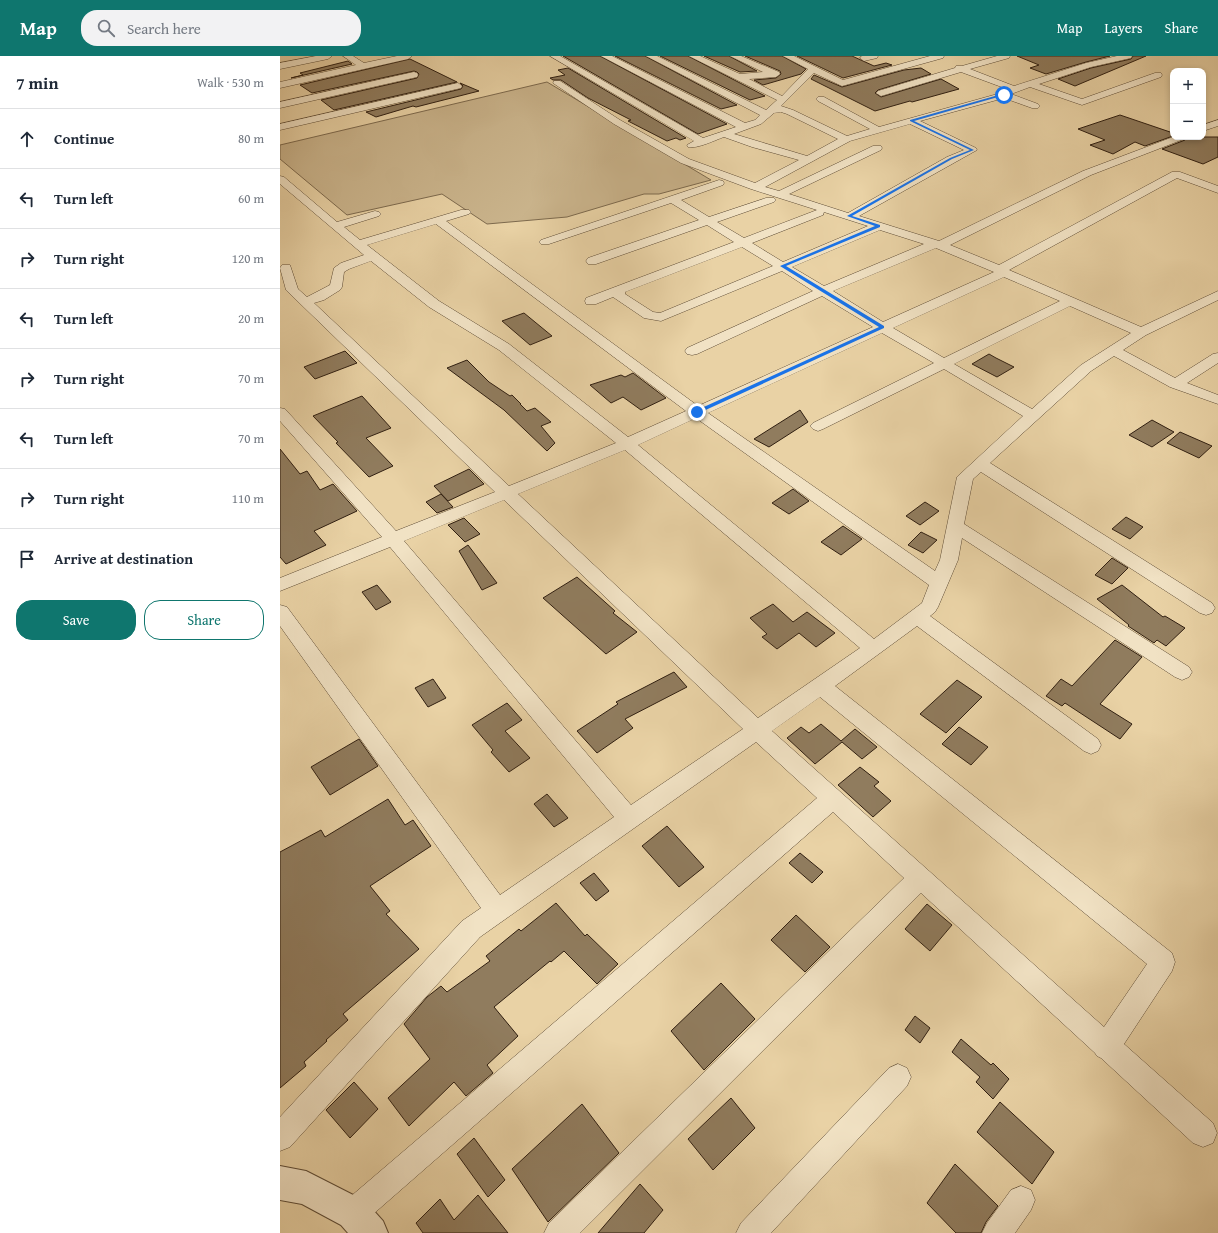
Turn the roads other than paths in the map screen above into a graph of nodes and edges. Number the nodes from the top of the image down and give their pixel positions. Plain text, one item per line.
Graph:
1 (328, 56) edge
2 (347, 56) edge
3 (408, 56) edge
4 (554, 56) edge
5 (605, 56) edge
6 (650, 56) edge
7 (693, 56) edge
8 (734, 56) edge
9 (786, 56) edge
10 (874, 56) edge
11 (938, 56) edge
12 (1006, 56) edge
13 (1128, 56) edge
14 (864, 58) dead end
15 (802, 59) edge
16 (280, 66) edge
17 (363, 66) junction
18 (813, 69) junction
19 (962, 69) junction
20 (326, 75) junction
21 (414, 75) dead end
22 (1158, 75) dead end
23 (739, 77) junction
24 (786, 80) junction
25 (557, 83) dead end
26 (1031, 84) junction
27 (280, 85) edge
28 (458, 86) dead end
29 (1014, 89) junction
30 (348, 90) junction
31 (280, 91) edge
32 (881, 93) dead end
33 (1004, 95) junction
34 (820, 99) dead end
35 (303, 100) junction
36 (783, 100) junction
37 (280, 105) edge
38 (1035, 106) dead end
39 (769, 112) junction
40 (911, 121) junction
41 (1218, 123) edge
42 (280, 127) edge
43 (744, 127) junction
44 (1206, 127) edge
45 (878, 130) junction
46 (725, 134) junction
47 (846, 139) junction
48 (1173, 140) edge
49 (703, 142) junction
50 (877, 148) dead end
51 (671, 153) junction
52 (808, 160) junction
53 (280, 179) edge
54 (719, 183) dead end
55 (755, 187) junction
56 (1218, 190) edge
57 (774, 197) junction
58 (672, 199) junction
59 (465, 212) dead end
60 (819, 213) dead end
61 (376, 214) dead end
62 (849, 216) junction
63 (437, 220) junction
64 (708, 221) junction
65 (335, 226) junction
66 (879, 226) junction
67 (545, 242) dead end
68 (742, 242) junction
69 (358, 244) junction
70 (937, 245) junction
71 (373, 256) junction
72 (592, 261) dead end
73 (782, 266) junction
74 (286, 268) dead end
75 (1001, 271) junction
76 (619, 290) junction
77 (823, 291) junction
78 (1218, 295) edge
79 (591, 301) dead end
80 (1070, 301) junction
81 (305, 302) junction
82 (882, 327) junction
83 (1141, 332) junction
84 (1114, 350) junction
85 (692, 352) dead end
86 (1218, 357) edge
87 (943, 363) junction
88 (1175, 384) junction
89 (1218, 400) edge
90 (280, 412) edge
91 (697, 412) junction
92 (1033, 416) junction
93 (818, 426) dead end
94 (627, 444) junction
95 (980, 464) junction
96 (507, 492) junction
97 (956, 526) junction
98 (393, 539) junction
99 (939, 583) junction
100 (280, 585) edge
101 (1206, 608) dead end
102 (280, 612) edge
103 (917, 616) junction
104 (874, 648) junction
105 (1182, 672) dead end
106 (820, 686) junction
107 (756, 730) junction
108 (1091, 745) dead end
109 (832, 799) junction
110 (629, 819) junction
111 (920, 878) junction
112 (497, 910) junction
113 (1106, 1047) junction
114 (898, 1077) dead end
115 (1203, 1133) dead end
116 (280, 1137) edge
117 (280, 1182) edge
118 (1021, 1200) dead end
119 (362, 1223) edge
120 (558, 1233) edge
121 (752, 1233) edge
122 (997, 1233) edge

1 - 16 street
2 - 17 street
3 - 17 street
4 - 49 street
5 - 43 street
6 - 39 street
7 - 23 street
8 - 24 street
9 - 15 street
10 - 14 street
11 - 18 street
11 - 19 street
12 - 19 street
13 - 26 street
15 - 18 street
17 - 20 street
18 - 24 street
19 - 29 street
19 - 32 street
20 - 27 street
20 - 30 street
21 - 30 street
22 - 26 street
23 - 24 street
23 - 36 street
24 - 36 street
25 - 51 street
26 - 29 street
28 - 42 street
29 - 33 street
30 - 35 street
31 - 35 street
33 - 38 street
33 - 40 street
34 - 45 street
35 - 37 street
36 - 39 street
39 - 43 street
39 - 47 street
40 - 45 street
40 - 62 street
41 - 44 street
43 - 46 street
45 - 47 street
46 - 49 street
46 - 52 street
47 - 52 street
48 - 70 street
49 - 51 street
50 - 57 street
51 - 55 street
52 - 55 street
53 - 65 street
54 - 58 street
55 - 57 street
56 - 75 street
57 - 62 street
57 - 64 street
58 - 64 street
58 - 67 street
59 - 63 street
60 - 68 street
61 - 65 street
62 - 66 street
63 - 69 street
63 - 91 street
64 - 68 street
64 - 72 street
65 - 69 street
66 - 70 street
66 - 73 street
68 - 73 street
68 - 76 street
69 - 71 street
70 - 75 street
70 - 77 street
71 - 81 street
71 - 94 street
73 - 76 street
73 - 77 street
74 - 81 street
75 - 80 street
75 - 82 street
76 - 79 street
77 - 82 street
77 - 85 street
78 - 83 street
80 - 83 street
80 - 87 street
81 - 96 street
82 - 87 street
82 - 91 street
83 - 84 street
84 - 88 street
84 - 92 street
86 - 88 street
87 - 92 street
87 - 93 street
88 - 89 street
90 - 98 street
91 - 94 street
91 - 99 street
92 - 95 street
94 - 96 street
94 - 104 street
95 - 97 street
95 - 101 street
96 - 98 street
96 - 107 street
97 - 99 street
97 - 105 street
98 - 100 street
98 - 110 street
99 - 103 street
102 - 112 street
103 - 104 street
103 - 108 street
104 - 106 street
106 - 107 street
106 - 113 street
107 - 109 street
107 - 110 street
109 - 111 street
109 - 119 street
110 - 112 street
111 - 113 street
111 - 120 street
112 - 116 street
113 - 115 street
114 - 121 street
117 - 119 street
118 - 122 street

